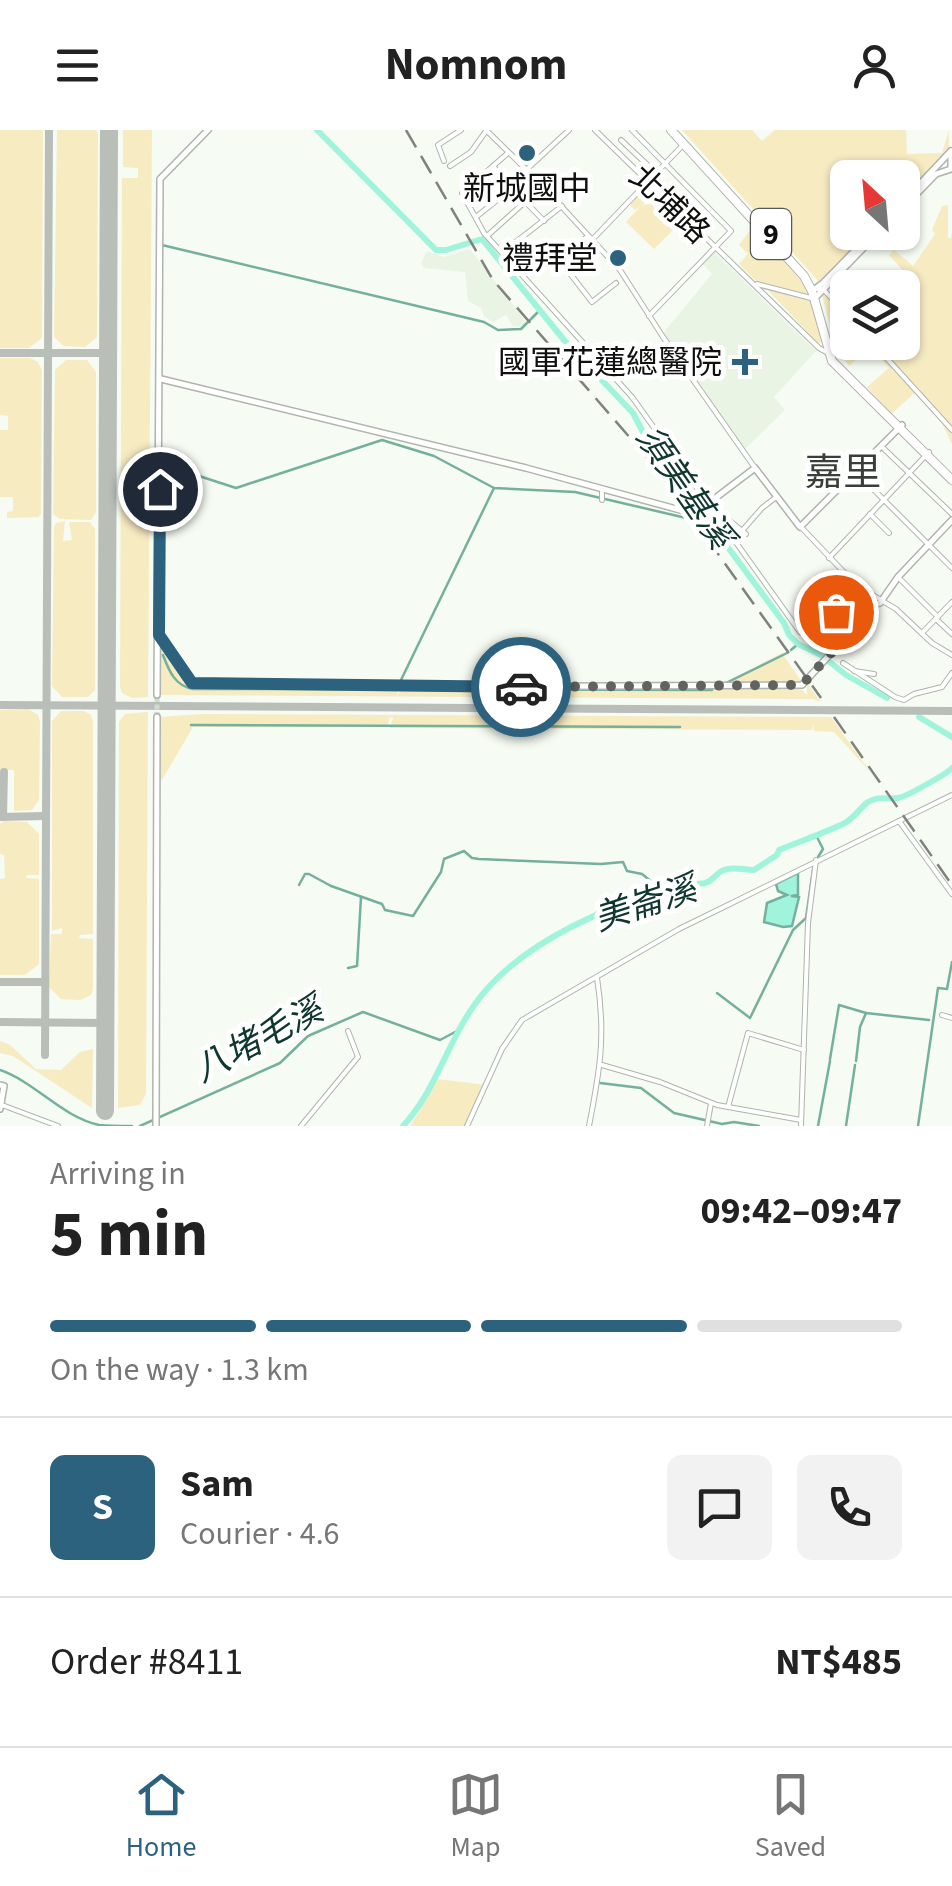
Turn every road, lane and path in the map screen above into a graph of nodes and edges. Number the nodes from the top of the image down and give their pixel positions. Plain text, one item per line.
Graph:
1 (208, 130) edge
2 (461, 130) edge
3 (486, 130) edge
4 (569, 130) edge
5 (595, 130) edge
6 (632, 130) edge
7 (673, 130) edge
8 (622, 140) dead end
9 (685, 143) junction
10 (951, 151) edge
11 (508, 153) junction
12 (444, 161) dead end
13 (666, 163) junction
14 (450, 166) dead end
15 (493, 166) junction
16 (951, 166) edge
17 (527, 169) junction
18 (656, 173) junction
19 (538, 180) junction
20 (648, 182) junction
21 (920, 186) edge
22 (920, 189) edge
23 (514, 190) junction
24 (526, 202) junction
25 (562, 206) junction
26 (476, 217) junction
27 (544, 221) junction
28 (487, 236) junction
29 (590, 238) junction
30 (715, 246) junction
31 (858, 250) edge
32 (504, 252) junction
33 (616, 283) dead end
34 (752, 283) junction
35 (816, 293) junction
36 (830, 303) edge
37 (648, 316) junction
38 (830, 351) edge
39 (830, 354) edge
40 (835, 360) edge
41 (888, 360) edge
42 (160, 380) junction
43 (900, 426) junction
44 (952, 430) edge
45 (881, 446) junction
46 (928, 453) junction
47 (755, 468) junction
48 (855, 471) junction
49 (909, 472) junction
50 (952, 477) edge
51 (602, 490) junction
52 (776, 498) junction
53 (884, 498) junction
54 (602, 500) dead end
55 (708, 507) junction
56 (870, 514) junction
57 (952, 518) edge
58 (800, 527) junction
59 (889, 533) dead end
60 (929, 544) junction
61 (829, 558) junction
62 (952, 568) edge
63 (898, 577) junction
64 (883, 600) junction
65 (952, 602) edge
66 (947, 608) junction
67 (952, 613) edge
68 (937, 618) junction
69 (922, 633) junction
70 (952, 634) edge
71 (159, 635) junction
72 (830, 653) junction
73 (952, 655) edge
74 (842, 662) dead end
75 (851, 670) junction
76 (874, 674) dead end
77 (952, 674) edge
78 (157, 695) tunnel mouth
79 (157, 717) tunnel mouth
80 (952, 795) edge
81 (899, 820) junction
82 (816, 860) junction
83 (952, 894) edge
84 (597, 976) junction
85 (942, 1016) dead end
86 (952, 1018) edge
87 (348, 1030) dead end
88 (804, 1050) junction
89 (602, 1066) junction
90 (0, 1085) edge
91 (711, 1103) junction
92 (0, 1106) edge
93 (728, 1107) junction
94 (707, 1122) edge
95 (801, 1123) edge
96 (58, 1126) edge
97 (156, 1126) edge
98 (302, 1126) edge
99 (467, 1126) edge
100 (588, 1126) edge

1 - 42 street
2 - 12 street
3 - 11 street
3 - 14 street
4 - 17 street
5 - 20 street, 北埔路
6 - 13 street
7 - 9 main road, 9
8 - 18 street
9 - 13 street
9 - 35 main road, 9
10 - 16 street
10 - 21 street
11 - 15 street
11 - 17 street
13 - 18 street
13 - 30 street
15 - 23 street
15 - 26 street
16 - 22 street
17 - 19 street
18 - 20 street
19 - 23 street
19 - 25 street
20 - 29 street
20 - 30 street, 北埔路
23 - 24 street
23 - 26 street
24 - 27 street
24 - 28 street
25 - 27 street
25 - 29 street
26 - 28 street
27 - 32 street
28 - 32 street
29 - 33 street
29 - 37 street
30 - 34 street, 北埔路
30 - 37 street
31 - 35 street
32 - 55 street
34 - 35 street
34 - 39 street, 北埔路
35 - 36 street
35 - 38 main road, 9
37 - 47 street
40 - 43 main road, 9
41 - 44 street
42 - 51 street
42 - 71 street
43 - 45 street
43 - 46 main road, 9
45 - 48 street
45 - 49 street
46 - 49 street
46 - 50 main road, 9
47 - 52 street
47 - 55 street
48 - 53 street
48 - 58 street
49 - 53 street
49 - 57 street
51 - 54 street
51 - 55 street
52 - 55 street
52 - 58 street
53 - 56 street
53 - 60 street
55 - 72 street
56 - 59 street
56 - 61 street
57 - 60 street
58 - 61 street
60 - 62 street
60 - 63 street
61 - 64 street
63 - 64 street
63 - 68 street
64 - 69 street
64 - 72 street
65 - 66 street
66 - 67 street
66 - 68 street
68 - 69 street
68 - 70 street
69 - 73 street
71 - 72 street
71 - 78 street
74 - 75 street
75 - 76 street
75 - 77 street
79 - 97 street
80 - 81 street
81 - 82 street
81 - 83 street
82 - 84 street
82 - 88 street
84 - 89 street
84 - 99 street
85 - 86 street
87 - 98 street
88 - 93 street
88 - 95 street
89 - 91 street
89 - 100 street
90 - 92 street
91 - 93 street
91 - 94 street
92 - 96 street
93 - 95 street

